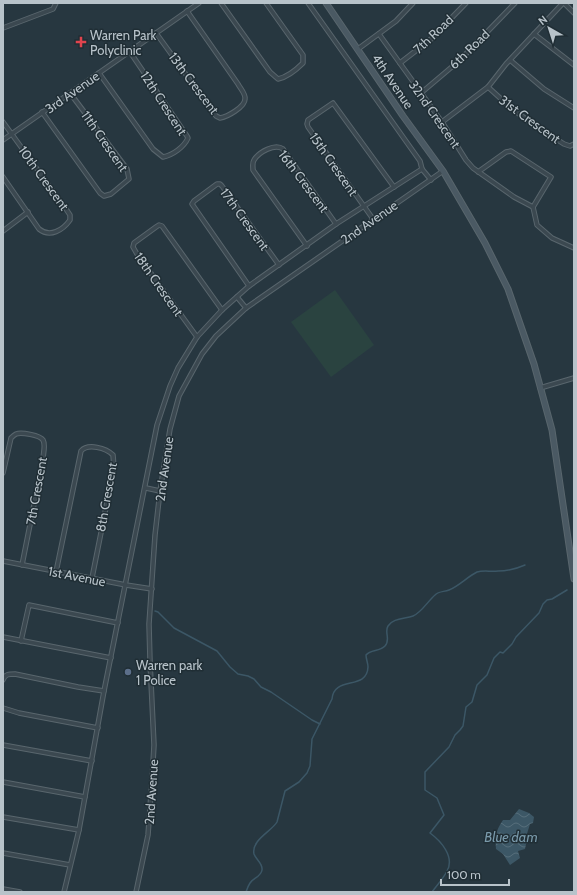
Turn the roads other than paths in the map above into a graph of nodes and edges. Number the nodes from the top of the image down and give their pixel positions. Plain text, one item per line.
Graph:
1 (56, 3) edge
2 (199, 3) edge
3 (221, 3) edge
4 (266, 3) edge
5 (308, 3) edge
6 (326, 3) edge
7 (413, 3) edge
8 (466, 3) edge
9 (515, 3) edge
10 (563, 3) edge
11 (187, 11) junction
12 (574, 13) edge
13 (3, 28) edge
14 (156, 33) junction
15 (379, 34) junction
16 (534, 34) junction
17 (358, 49) junction
18 (130, 52) junction
19 (510, 60) junction
20 (400, 64) junction
21 (574, 66) edge
22 (99, 73) junction
23 (488, 87) junction
24 (70, 93) junction
25 (421, 93) junction
26 (574, 108) edge
27 (42, 112) junction
28 (3, 122) edge
29 (442, 122) junction
30 (12, 134) junction
31 (3, 140) edge
32 (574, 144) edge
33 (422, 168) junction
34 (443, 171) junction
35 (478, 172) junction
36 (3, 177) edge
37 (431, 180) junction
38 (8, 184) junction
39 (3, 187) edge
40 (394, 187) junction
41 (364, 207) junction
42 (533, 208) junction
43 (28, 212) junction
44 (373, 219) junction
45 (336, 224) junction
46 (3, 231) edge
47 (307, 246) junction
48 (574, 248) edge
49 (279, 266) junction
50 (249, 286) junction
51 (237, 297) junction
52 (246, 308) junction
53 (222, 310) junction
54 (197, 337) junction
55 (574, 378) edge
56 (540, 388) junction
57 (3, 473) edge
58 (146, 488) junction
59 (160, 491) junction
60 (3, 562) edge
61 (22, 565) junction
62 (56, 572) junction
63 (92, 578) junction
64 (574, 578) edge
65 (126, 585) junction
66 (152, 589) junction
67 (118, 622) junction
68 (3, 637) edge
69 (21, 641) junction
70 (111, 658) junction
71 (3, 680) edge
72 (104, 691) junction
73 (3, 708) edge
74 (98, 728) junction
75 (3, 745) edge
76 (92, 761) junction
77 (3, 782) edge
78 (85, 797) junction
79 (3, 817) edge
80 (79, 830) junction
81 (3, 853) edge
82 (70, 865) junction
83 (3, 889) edge
84 (20, 892) edge
85 (64, 892) edge
86 (136, 892) edge

1 - 13 street
2 - 11 street, 3rd Avenue
3 - 4 street
5 - 33 street
6 - 17 street, 4th Avenue
7 - 15 street
8 - 20 street, 7th Road
9 - 25 street, 6th Road
10 - 12 street
10 - 16 street
11 - 14 street, 3rd Avenue
11 - 14 street, 13th Crescent
14 - 18 street, 3rd Avenue
15 - 17 street
15 - 20 street, 32nd Crescent
16 - 19 street
16 - 21 street
17 - 34 street, 4th Avenue
18 - 22 street, 3rd Avenue
18 - 22 street, 12th Crescent
19 - 23 street
19 - 26 street
20 - 25 street, 32nd Crescent
22 - 24 street, 3rd Avenue
23 - 29 street
23 - 32 street, 31st Crescent
24 - 27 street, 3rd Avenue
24 - 27 street, 11th Crescent
25 - 29 street, 32nd Crescent
27 - 30 street, 3rd Avenue
28 - 30 street
29 - 35 street, 32nd Crescent
30 - 31 street, 3rd Avenue
30 - 43 street, 10th Crescent
33 - 37 street
33 - 40 street
34 - 37 street, 2nd Avenue
34 - 56 street, 4th Avenue
35 - 42 street, 32nd Crescent
35 - 42 street
36 - 38 street, 10th Crescent
37 - 44 street, 2nd Avenue
38 - 39 street
38 - 43 street, 10th Crescent
40 - 41 street
40 - 41 street, 15th Crescent
41 - 44 street, 15th Crescent
41 - 45 street
42 - 48 street
43 - 46 street
44 - 52 street, 2nd Avenue
45 - 47 street
45 - 47 street, 16th Crescent
47 - 49 street
49 - 50 street
49 - 50 street, 17th Crescent
50 - 51 street
51 - 52 street
51 - 53 street
52 - 59 street, 2nd Avenue
53 - 54 street
53 - 54 street, 18th Crescent
54 - 58 street
55 - 56 street
56 - 64 street, 4th Avenue
57 - 61 street, 7th Crescent
58 - 59 street
58 - 65 street
59 - 66 street, 2nd Avenue
60 - 61 street, 1st Avenue
61 - 62 street, 1st Avenue
62 - 63 street, 1st Avenue
62 - 63 street, 8th Crescent
63 - 65 street, 1st Avenue
65 - 66 street, 1st Avenue
65 - 67 street
66 - 86 street, 2nd Avenue
67 - 69 street
67 - 70 street
68 - 69 street
69 - 70 street
70 - 72 street
71 - 72 street
72 - 74 street
73 - 74 street
74 - 76 street
75 - 76 street
76 - 78 street
77 - 78 street
78 - 80 street
79 - 80 street
80 - 82 street
81 - 82 street
82 - 85 street
83 - 84 street

